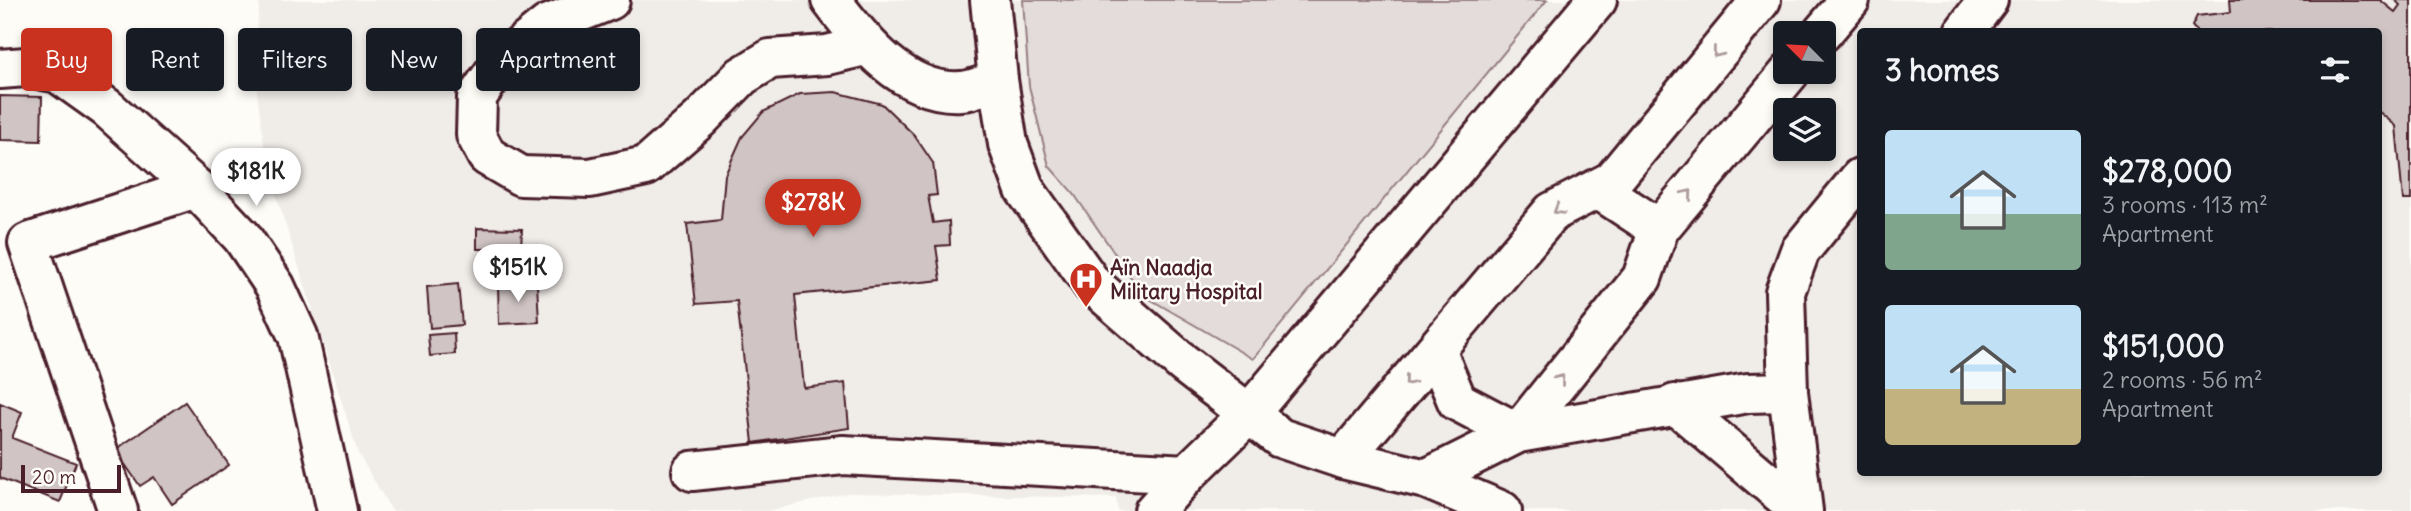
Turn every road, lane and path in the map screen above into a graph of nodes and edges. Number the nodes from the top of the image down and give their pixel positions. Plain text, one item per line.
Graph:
1 (610, 0) edge
2 (831, 0) edge
3 (990, 0) edge
4 (1597, 0) edge
5 (1761, 0) edge
6 (1850, 0) edge
7 (1989, 0) edge
8 (1832, 21) edge
9 (1967, 28) edge
10 (866, 46) junction
11 (0, 69) edge
12 (998, 80) junction
13 (1780, 84) edge
14 (1857, 182) edge
15 (196, 188) junction
16 (1598, 189) junction
17 (1659, 229) junction
18 (1436, 350) junction
19 (1788, 392) junction
20 (1675, 404) junction
21 (1249, 414) junction
22 (1518, 433) junction
23 (1343, 459) junction
24 (692, 471) dead end
25 (1187, 474) junction
26 (1426, 479) junction
27 (118, 511) edge
28 (337, 511) edge
29 (1154, 511) edge
30 (1502, 511) edge
31 (1802, 511) edge

1 - 10 street
2 - 10 street
3 - 12 street
4 - 21 street
5 -> 16 street
6 - 8 street
7 - 9 street
10 - 12 street
11 - 15 street
12 - 21 street
17 -> 13 street
14 - 19 street
15 - 27 street
15 - 28 street
16 - 17 street
16 -> 18 street
22 -> 17 street
18 - 22 street
18 -> 23 street
19 - 20 street
19 - 31 street
20 - 22 street
20 - 31 street
21 - 23 street
21 - 25 street
22 - 26 street
23 - 26 street
24 - 25 street
25 - 29 street
26 - 30 street

